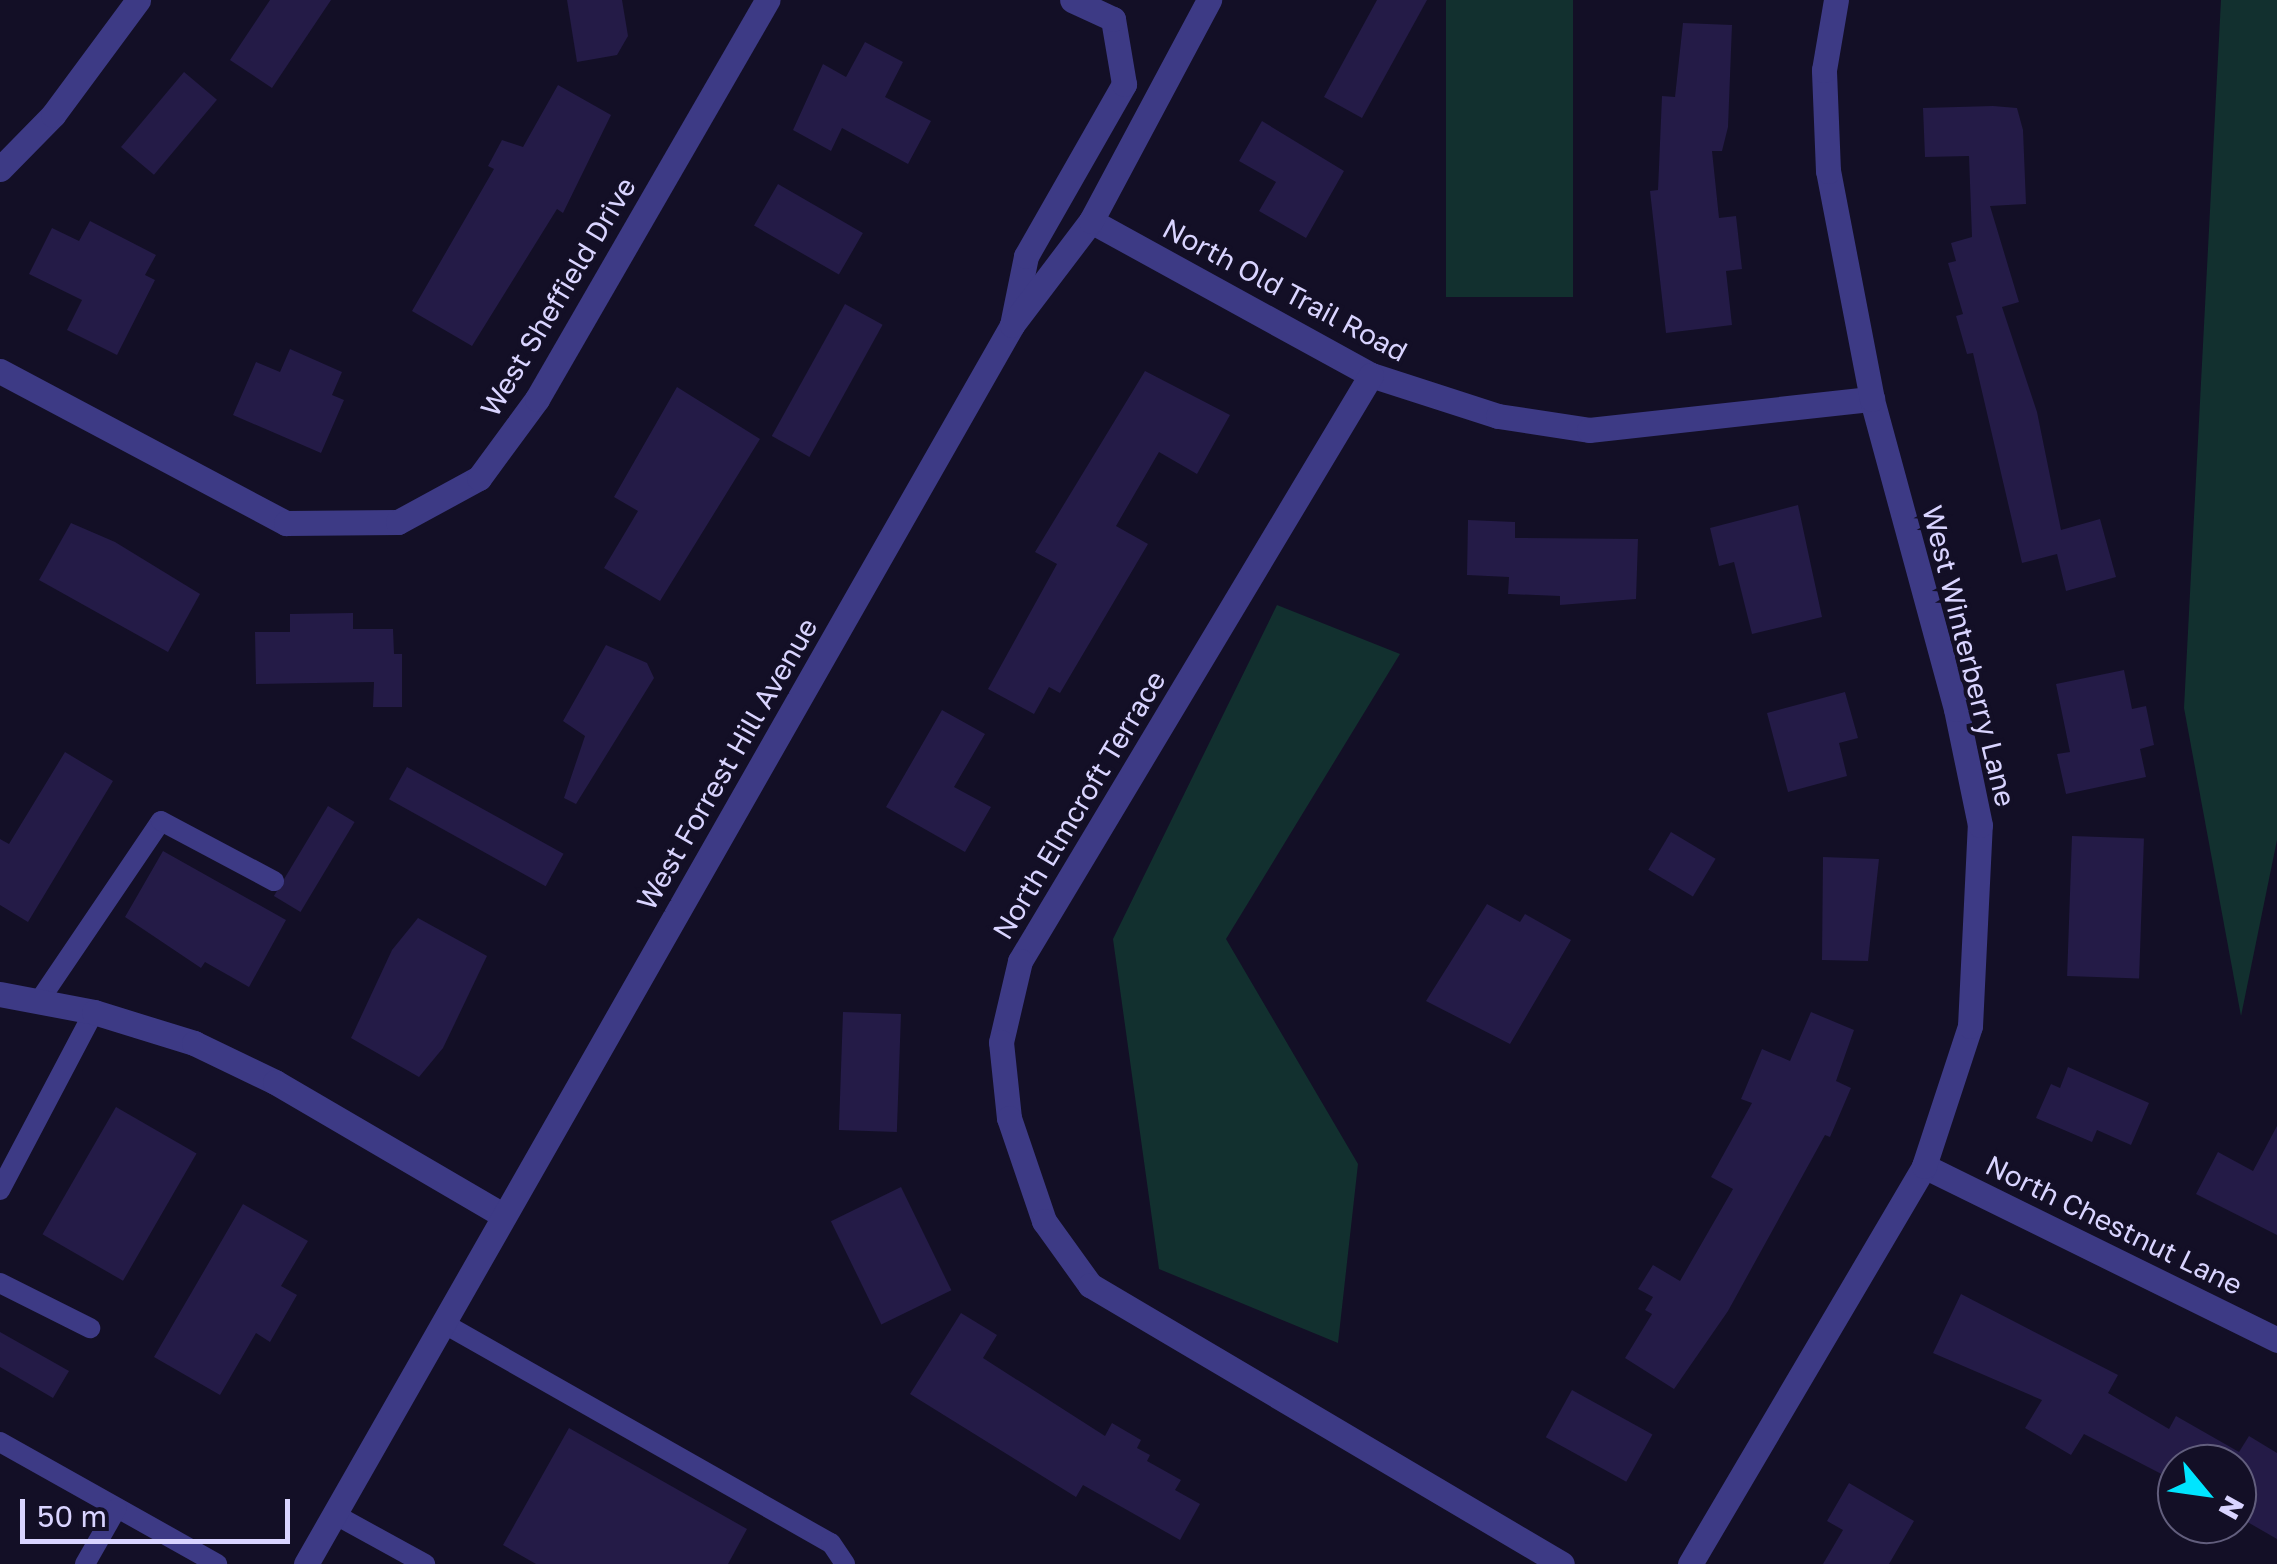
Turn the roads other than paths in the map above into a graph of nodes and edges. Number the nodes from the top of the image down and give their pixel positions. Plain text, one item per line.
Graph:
1 (138, 0) edge
2 (768, 0) edge
3 (1072, 0) edge
4 (1209, 0) edge
5 (1836, 0) edge
6 (0, 169) edge
7 (1091, 220) junction
8 (1012, 326) junction
9 (0, 371) edge
10 (1371, 375) junction
11 (1872, 398) junction
12 (274, 881) dead end
13 (0, 994) edge
14 (40, 1001) junction
15 (94, 1012) junction
16 (1924, 1166) junction
17 (0, 1190) edge
18 (504, 1216) junction
19 (0, 1282) edge
20 (443, 1323) junction
21 (90, 1328) dead end
22 (2277, 1340) edge
23 (0, 1442) edge
24 (117, 1508) junction
25 (334, 1514) junction
26 (193, 1558) edge
27 (85, 1564) edge
28 (217, 1564) edge
29 (306, 1564) edge
30 (425, 1564) edge
31 (845, 1564) edge
32 (1562, 1564) edge
33 (1690, 1564) edge

1 - 6 street
2 - 9 street, West Sheffield Drive
3 - 8 street
4 - 7 street, West Forrest Hill Avenue
5 - 11 street, West Winterberry Lane
7 - 8 street, West Forrest Hill Avenue
7 - 10 street, North Old Trail Road
8 - 18 street, West Forrest Hill Avenue
10 - 11 street, North Old Trail Road
10 - 32 street, North Elmcroft Terrace
11 - 16 street, West Winterberry Lane
12 - 14 lane
13 - 14 street
14 - 15 street
15 - 17 lane
15 - 18 street
16 - 22 street, North Chestnut Lane
16 - 33 street, West Winterberry Lane
18 - 20 street, West Forrest Hill Avenue
19 - 21 lane
20 - 25 street, West Forrest Hill Avenue
20 - 31 lane
23 - 24 lane
24 - 26 lane
24 - 27 lane
25 - 29 street, West Forrest Hill Avenue
25 - 30 lane
26 - 28 lane

